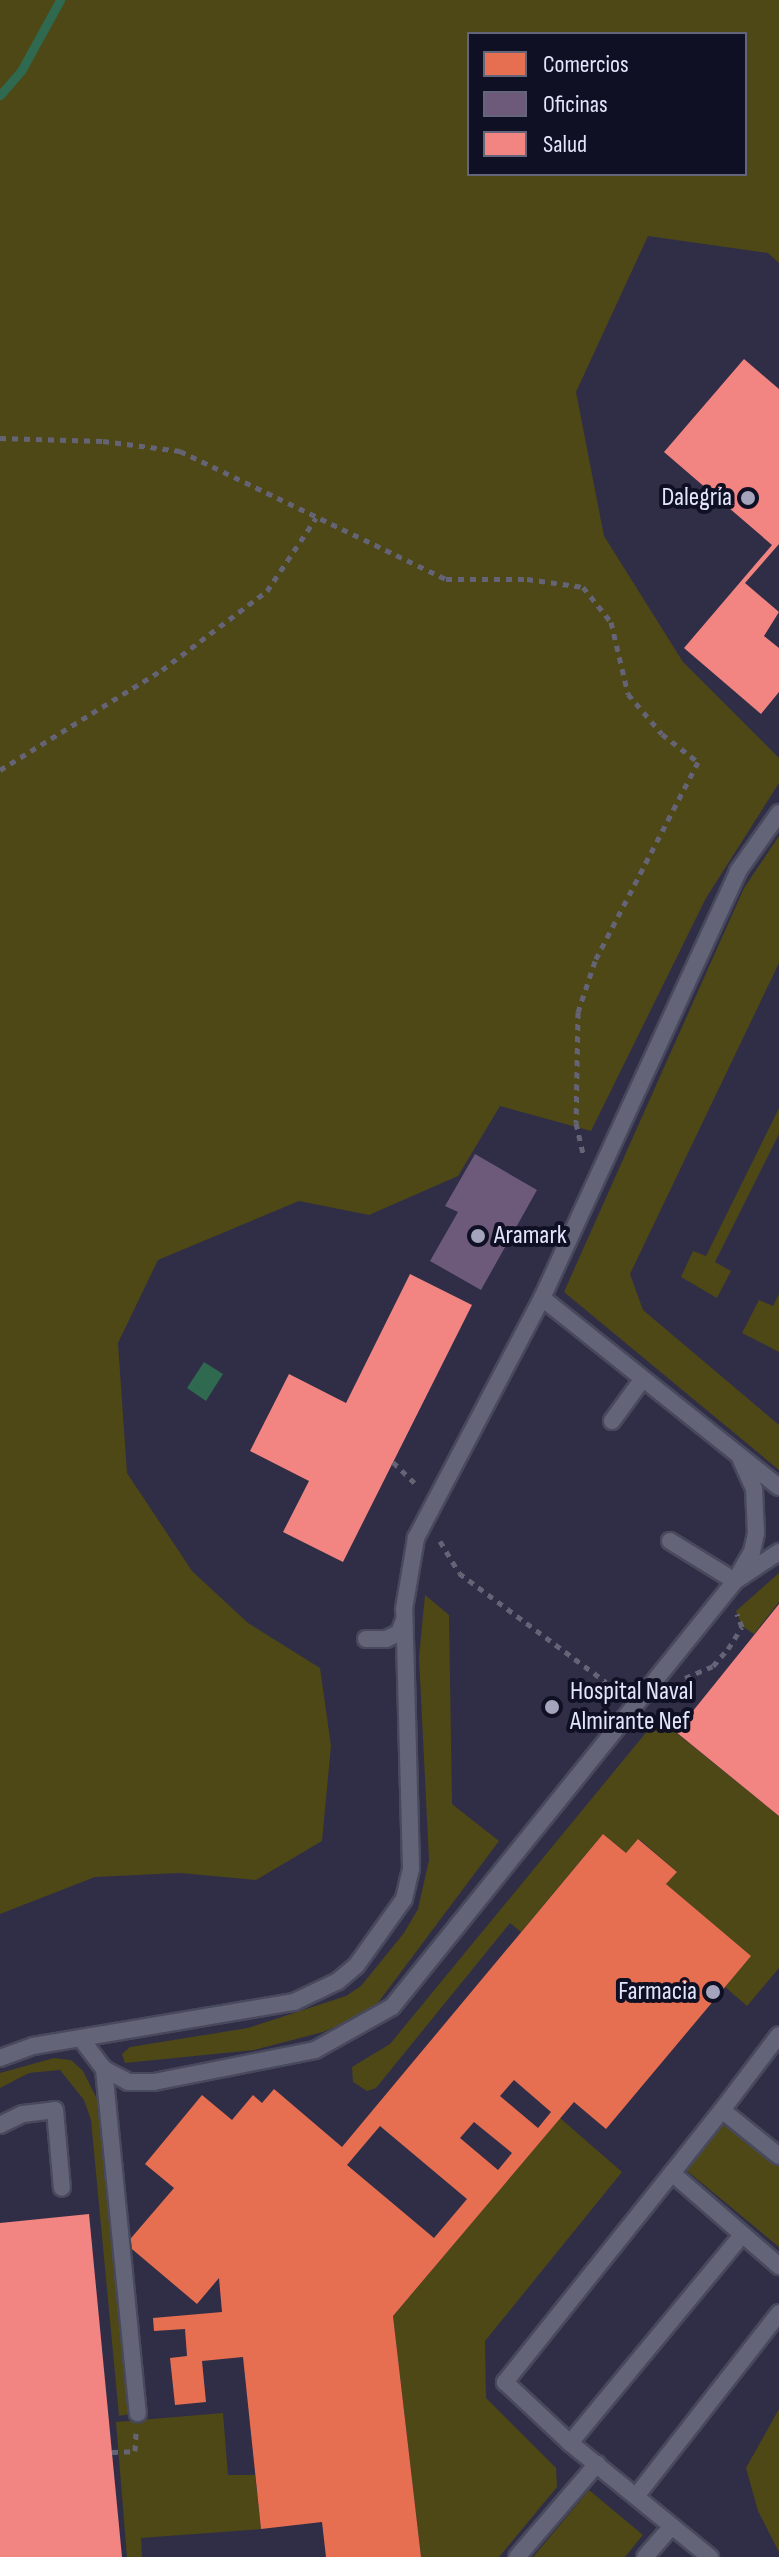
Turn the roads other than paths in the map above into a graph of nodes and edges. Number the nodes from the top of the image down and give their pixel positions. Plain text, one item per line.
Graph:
1 (779, 813) edge
2 (542, 1298) junction
3 (642, 1380) junction
4 (612, 1421) dead end
5 (737, 1453) junction
6 (779, 1487) edge
7 (670, 1541) dead end
8 (779, 1552) edge
9 (735, 1581) junction
10 (404, 1619) junction
11 (366, 1639) dead end
12 (779, 2035) edge
13 (82, 2040) junction
14 (0, 2058) edge
15 (104, 2069) junction
16 (722, 2110) junction
17 (0, 2125) edge
18 (779, 2156) edge
19 (672, 2173) junction
20 (62, 2188) dead end
21 (742, 2235) junction
22 (779, 2266) edge
23 (779, 2313) edge
24 (138, 2413) dead end
25 (570, 2443) junction
26 (597, 2464) junction
27 (637, 2495) junction
28 (671, 2527) junction
29 (517, 2557) edge
30 (645, 2557) edge
31 (710, 2557) edge

1 - 2 lane
2 - 3 lane
2 - 10 lane
3 - 4 lane
3 - 5 lane
5 - 6 lane
5 - 9 lane
7 - 9 lane
8 - 9 lane
9 - 15 lane
10 - 11 lane
10 - 13 lane
12 - 16 lane
13 - 14 lane
13 - 15 lane
15 - 24 lane
16 - 18 lane
16 - 19 lane
17 - 20 lane
19 - 21 lane
19 - 25 lane
21 - 22 lane
21 - 25 lane
23 - 27 lane
25 - 26 lane
26 - 27 lane
26 - 29 lane
27 - 28 lane
28 - 30 lane
28 - 31 lane

